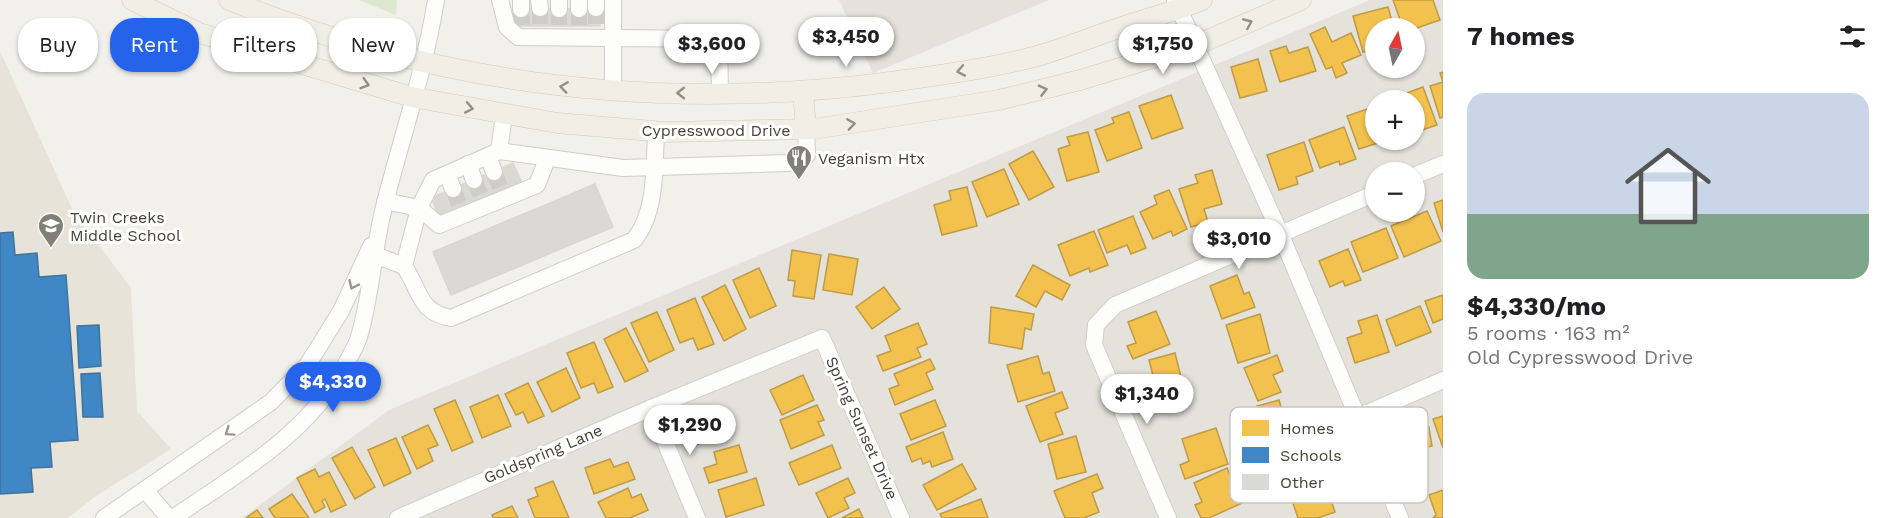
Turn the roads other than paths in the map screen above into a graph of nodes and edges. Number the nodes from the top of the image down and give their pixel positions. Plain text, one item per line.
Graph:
1 (132, 0) edge
2 (229, 0) edge
3 (436, 0) edge
4 (500, 0) edge
5 (613, 0) edge
6 (1202, 0) edge
7 (1301, 0) edge
8 (1177, 5) edge
9 (613, 38) junction
10 (1196, 45) junction
11 (423, 63) junction
12 (613, 91) junction
13 (803, 91) junction
14 (720, 94) junction
15 (412, 97) junction
16 (504, 115) junction
17 (806, 129) junction
18 (656, 132) junction
19 (493, 153) junction
20 (547, 159) junction
21 (1443, 164) edge
22 (654, 167) junction
23 (1425, 171) edge
24 (494, 172) tunnel mouth
25 (1365, 198) edge
26 (385, 201) junction
27 (419, 208) junction
28 (377, 232) junction
29 (1280, 233) junction
30 (375, 255) junction
31 (404, 266) junction
32 (822, 338) joint
33 (1443, 380) edge
34 (1354, 407) edge
35 (1381, 407) edge
36 (651, 408) junction
37 (145, 489) junction
38 (1394, 503) edge
39 (104, 518) edge
40 (171, 518) edge
41 (398, 518) edge
42 (697, 518) edge
43 (902, 518) edge
44 (1168, 518) edge
45 (1400, 518) edge

1 -> 15 main road, Cypresswood Drive
2 - 11 main road
3 - 11 street
4 - 9 street
5 - 9 street
6 - 8 main road
10 -> 7 main road, Cypresswood Drive
8 - 10 street
8 -> 13 main road
9 - 12 street
9 - 14 street
17 -> 10 main road, Cypresswood Drive
10 - 29 street
12 -> 11 main road
11 - 15 street
14 -> 12 main road
13 - 14 main road
13 - 17 main road
15 -> 16 main road, Cypresswood Drive
15 - 26 street
16 - 18 main road, Cypresswood Drive
16 - 19 street
17 - 18 main road, Cypresswood Drive
17 - 22 street
18 - 22 street
19 - 20 street
19 - 24 street
19 - 27 street
20 - 22 street
20 - 27 street
21 - 23 street
22 - 31 street
25 - 29 street
26 - 27 street
26 - 28 street
27 - 31 street
28 - 30 street
28 -> 37 street
29 - 34 street
29 - 44 street
30 - 31 street
30 - 40 street
32 - 36 street, Goldspring Lane
32 - 43 street, Spring Sunset Drive
33 - 35 street
36 - 41 street, Goldspring Lane
36 - 42 street
37 - 39 street
37 - 40 street
38 - 45 street

